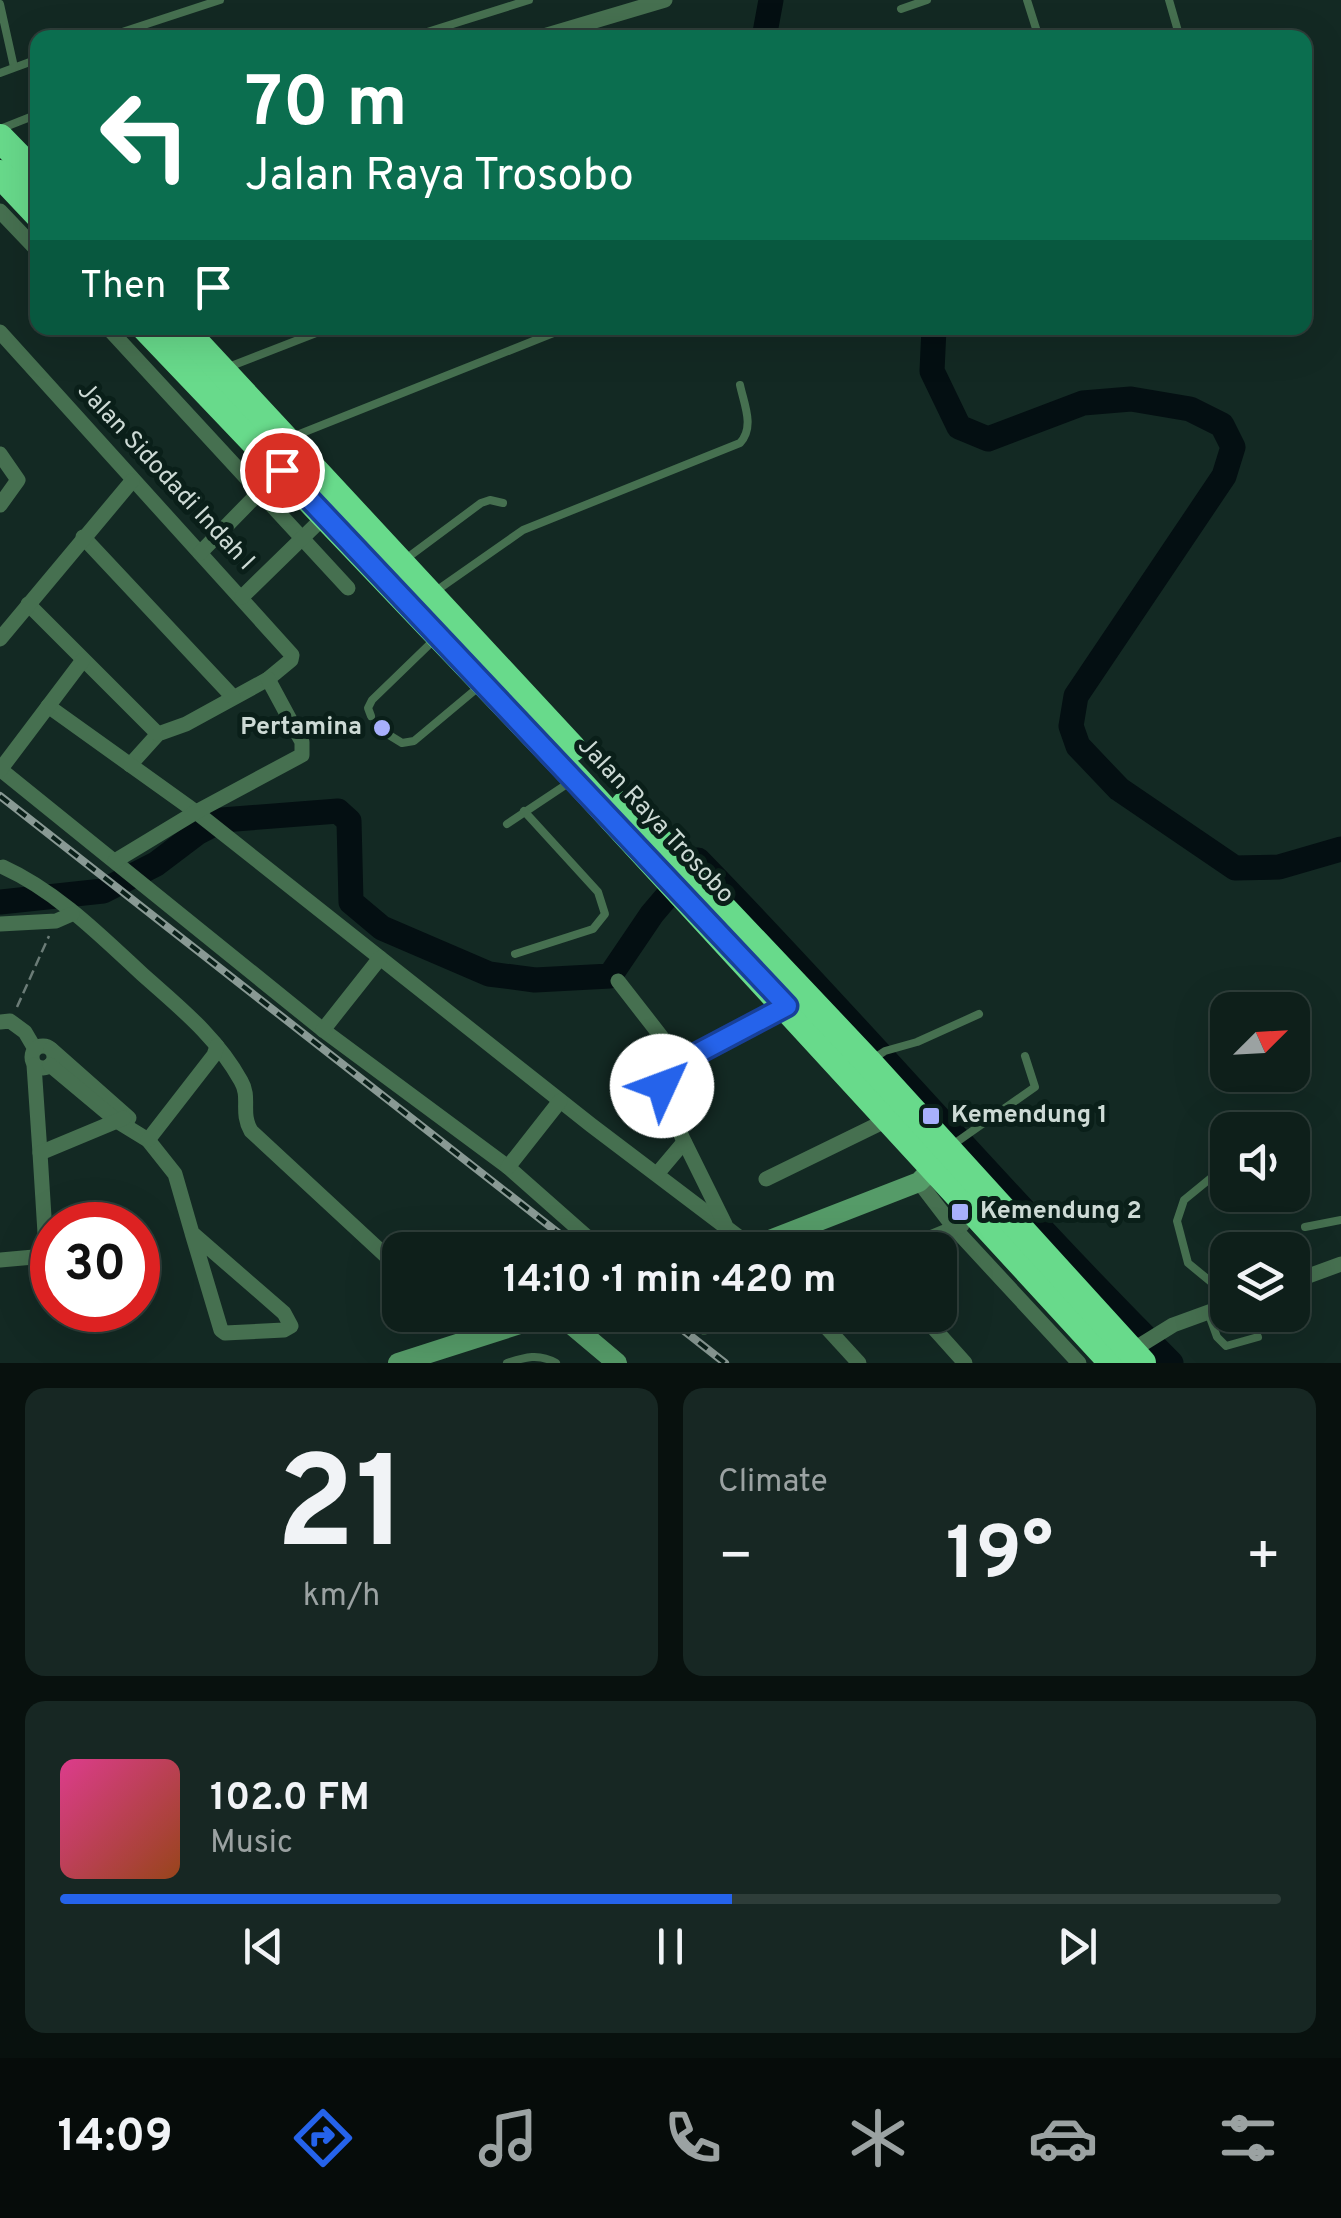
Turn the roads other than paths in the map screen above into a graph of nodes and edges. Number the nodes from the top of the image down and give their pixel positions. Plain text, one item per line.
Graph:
1 (220, 0) edge
2 (529, 0) edge
3 (665, 0) edge
4 (927, 0) edge
5 (1027, 0) edge
6 (1169, 0) edge
7 (0, 4) edge
8 (900, 10) dead end
9 (128, 30) edge
10 (434, 30) edge
11 (564, 30) edge
12 (1036, 30) edge
13 (1178, 30) edge
14 (30, 62) edge
15 (14, 67) junction
16 (0, 73) edge
17 (30, 117) edge
18 (0, 129) edge
19 (0, 138) edge
20 (30, 169) edge
21 (0, 174) edge
22 (30, 206) edge
23 (2, 216) edge
24 (30, 243) edge
25 (0, 332) edge
26 (114, 335) edge
27 (153, 335) edge
28 (189, 335) edge
29 (311, 335) edge
30 (548, 335) edge
31 (222, 370) junction
32 (740, 384) dead end
33 (284, 440) junction
34 (0, 454) edge
35 (282, 470) junction
36 (132, 482) junction
37 (259, 492) junction
38 (503, 502) dead end
39 (0, 505) edge
40 (325, 516) junction
41 (83, 537) junction
42 (302, 538) junction
43 (200, 552) junction
44 (400, 563) junction
45 (348, 588) dead end
46 (430, 595) junction
47 (242, 597) junction
48 (28, 604) junction
49 (439, 635) junction
50 (0, 640) edge
51 (83, 660) junction
52 (268, 679) junction
53 (484, 682) junction
54 (233, 697) junction
55 (48, 706) junction
56 (370, 716) dead end
57 (158, 734) junction
58 (389, 735) dead end
59 (130, 764) junction
60 (0, 769) edge
61 (576, 778) junction
62 (524, 810) junction
63 (207, 823) junction
64 (507, 824) dead end
65 (9, 871) edge
66 (127, 872) junction
67 (680, 877) junction
68 (72, 914) junction
69 (0, 924) edge
70 (515, 954) dead end
71 (380, 958) junction
72 (618, 981) dead end
73 (787, 1006) junction
74 (978, 1014) dead end
75 (5, 1021) edge
76 (323, 1030) junction
77 (217, 1046) junction
78 (1025, 1056) dead end
79 (42, 1057) junction
80 (875, 1057) junction
81 (681, 1062) junction
82 (560, 1101) junction
83 (889, 1119) junction
84 (132, 1127) junction
85 (684, 1142) junction
86 (40, 1153) junction
87 (943, 1156) junction
88 (508, 1167) junction
89 (657, 1174) junction
90 (766, 1178) dead end
91 (1210, 1179) edge
92 (1341, 1220) edge
93 (967, 1223) junction
94 (1306, 1226) dead end
95 (727, 1228) junction
96 (582, 1232) edge
97 (731, 1232) edge
98 (784, 1232) edge
99 (945, 1232) edge
100 (192, 1233) junction
101 (382, 1252) edge
102 (0, 1260) edge
103 (1341, 1264) edge
104 (1310, 1275) edge
105 (1210, 1282) edge
106 (1208, 1312) joint
107 (495, 1332) edge
108 (585, 1332) edge
109 (830, 1332) edge
110 (937, 1332) edge
111 (1258, 1337) dead end
112 (1136, 1352) edge
113 (1073, 1357) edge
114 (399, 1363) edge
115 (507, 1363) edge
116 (556, 1363) edge
117 (617, 1363) edge
118 (859, 1363) edge
119 (965, 1363) edge
120 (1053, 1363) edge

1 - 9 lane
2 - 10 lane
3 - 11 street
4 - 8 lane
5 - 12 lane
6 - 13 lane
7 - 15 lane
14 - 15 lane
15 - 16 lane
17 - 18 lane
19 - 20 highway
21 - 22 highway
23 - 24 street
25 - 36 street, Jalan Sidodadi Indah I
26 - 37 street
27 - 35 highway, Jalan Raya Trosobo
28 - 31 highway, Jalan Raya Trosobo
29 - 31 lane
30 - 33 lane
31 - 33 highway, Jalan Raya Trosobo
32 - 46 lane
33 - 44 highway, Jalan Raya Trosobo
34 - 39 street
35 - 37 street
35 - 40 highway, Jalan Raya Trosobo
36 - 41 street
36 - 43 street, Jalan Sidodadi Indah I
37 - 42 street
37 - 43 street
38 - 44 lane
40 - 42 street
40 - 49 highway, Jalan Raya Trosobo
41 - 48 street
41 - 54 street
42 - 45 street
42 - 47 street
43 - 47 street, Jalan Sidodadi Indah I
44 - 46 highway, Jalan Raya Trosobo
46 - 67 highway, Jalan Raya Trosobo
47 - 52 street, Jalan Sidodadi Indah I
48 - 50 street
48 - 51 street
49 - 53 highway, Jalan Raya Trosobo
49 - 56 lane
51 - 55 street
51 - 57 street
52 - 54 street
52 - 63 street
53 - 58 lane
53 - 61 highway, Jalan Raya Trosobo
54 - 57 street
55 - 59 street
55 - 60 street
57 - 59 street
59 - 63 street
60 - 66 street
61 - 62 lane
61 - 67 highway, Jalan Raya Trosobo
62 - 64 lane
62 - 70 lane
63 - 66 street
63 - 71 street
65 - 68 street
66 - 76 street
67 - 73 highway, Jalan Raya Trosobo
67 - 80 highway, Jalan Raya Trosobo
68 - 69 street
68 - 77 street
71 - 76 street
71 - 82 street
72 - 81 street
73 - 81 street
73 - 83 highway, Jalan Raya Trosobo
74 - 80 lane
75 - 79 street
76 - 88 street
77 - 84 street
77 - 101 street
78 - 87 lane
79 - 84 street
79 - 86 street
80 - 87 highway, Jalan Raya Trosobo
81 - 85 street
82 - 88 street
82 - 89 street
83 - 87 highway, Jalan Raya Trosobo
83 - 90 street
84 - 86 street
84 - 100 street
85 - 89 street
85 - 95 street
86 - 102 street
87 - 93 highway, Jalan Raya Trosobo
87 - 98 street
87 - 112 highway, Jalan Raya Trosobo
88 - 96 street
89 - 95 street
91 - 105 lane
92 - 94 lane
93 - 99 street
93 - 112 highway, Jalan Raya Trosobo
93 - 113 street
95 - 97 street
100 - 100 street
103 - 104 street
106 - 111 lane
106 - 112 street
107 - 114 street
108 - 117 street
109 - 118 street
110 - 119 street
113 - 120 street
115 - 116 lane

